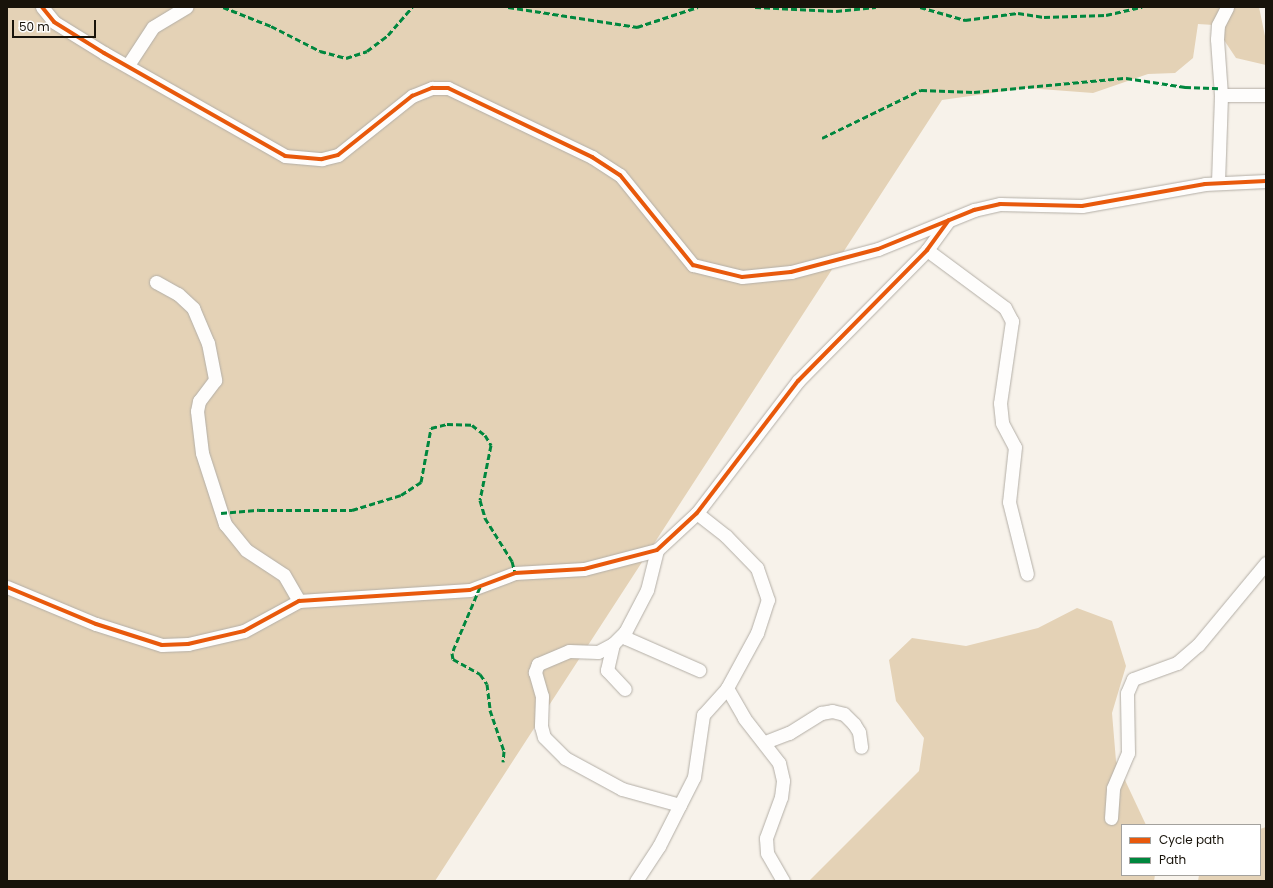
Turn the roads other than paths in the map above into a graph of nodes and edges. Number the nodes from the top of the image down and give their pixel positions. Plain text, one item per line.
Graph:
1 (42, 7) edge
2 (186, 7) edge
3 (1228, 7) edge
4 (128, 65) junction
5 (1222, 95) junction
6 (1266, 95) edge
7 (1266, 181) edge
8 (1218, 182) junction
9 (950, 220) junction
10 (927, 250) junction
11 (156, 282) dead end
12 (697, 513) junction
13 (657, 550) junction
14 (1266, 564) edge
15 (1027, 574) dead end
16 (7, 587) edge
17 (299, 601) junction
18 (625, 632) junction
19 (613, 644) junction
20 (699, 670) dead end
21 (727, 688) junction
22 (626, 689) dead end
23 (765, 742) junction
24 (861, 747) dead end
25 (680, 805) junction
26 (1110, 818) dead end
27 (636, 881) edge
28 (783, 881) edge

1 - 4 street
2 - 4 street
3 - 5 street
4 - 9 street
5 - 6 street
5 - 8 street
7 - 8 street
8 - 9 street
9 - 10 street
10 - 12 street
10 - 15 street
11 - 17 street
12 - 13 street
12 - 21 street
13 - 17 street
13 - 18 street
14 - 26 street
16 - 17 street
18 - 19 street
18 - 20 street
19 - 22 street
19 - 25 street
21 - 23 street
21 - 25 street
23 - 24 street
23 - 28 street
25 - 27 street

